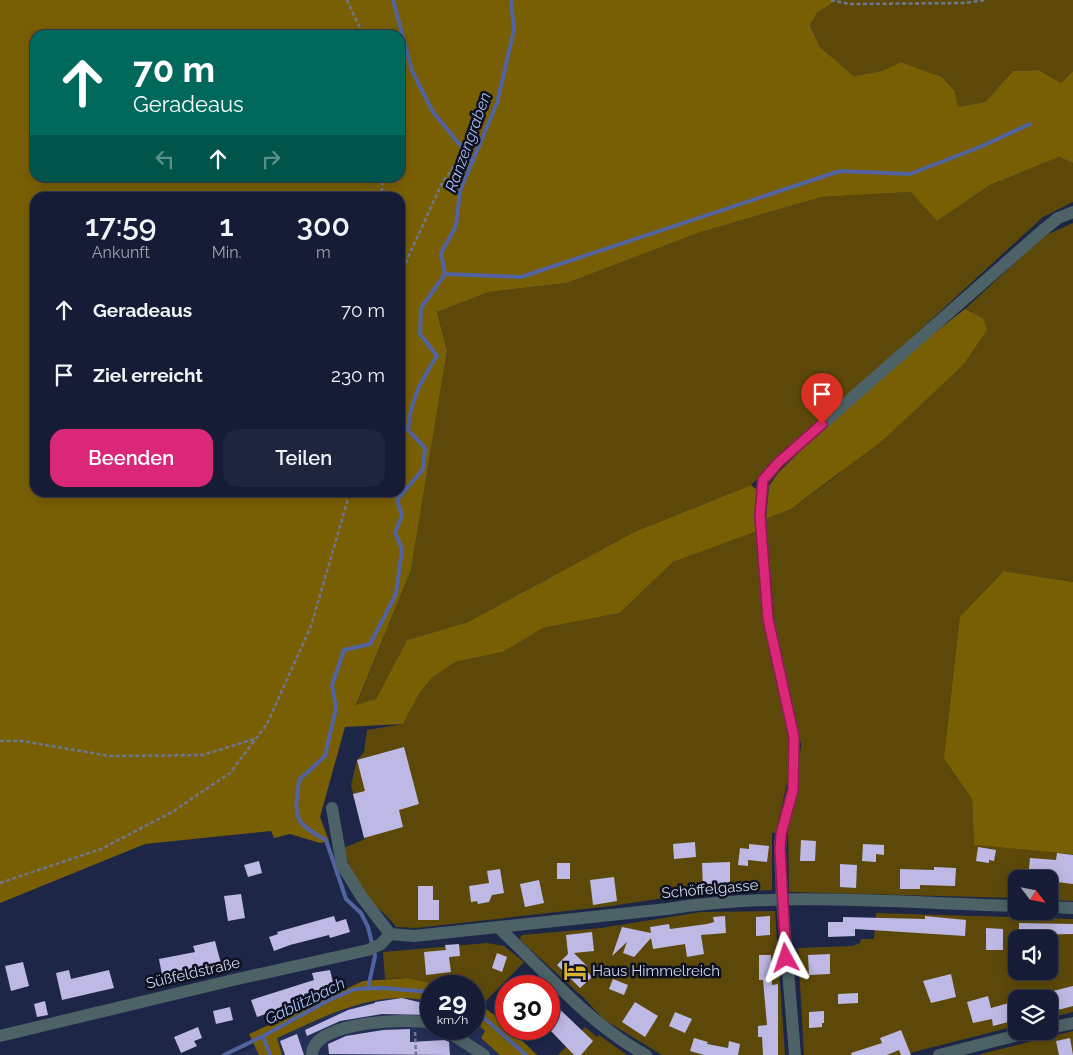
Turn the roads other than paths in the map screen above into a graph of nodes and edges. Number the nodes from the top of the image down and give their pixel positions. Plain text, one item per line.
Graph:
1 (1073, 212) edge
2 (332, 808) dead end
3 (782, 899) junction
4 (1008, 906) edge
5 (1058, 907) edge
6 (1073, 908) edge
7 (499, 928) junction
8 (390, 934) junction
9 (420, 1022) edge
10 (1073, 1022) edge
11 (1058, 1026) edge
12 (0, 1036) edge
13 (1008, 1038) edge
14 (461, 1040) edge
15 (312, 1055) edge
16 (484, 1055) edge
17 (646, 1055) edge
18 (795, 1055) edge
19 (939, 1055) edge

1 - 3 street
2 - 8 street
3 - 4 street, Schöffelgasse
3 - 7 street, Schöffelgasse
3 - 18 street
5 - 6 street
7 - 8 street, Schöffelgasse
7 - 17 street
8 - 12 street, Süßfeldstraße
9 - 15 street
10 - 11 street
13 - 19 street
14 - 16 street

